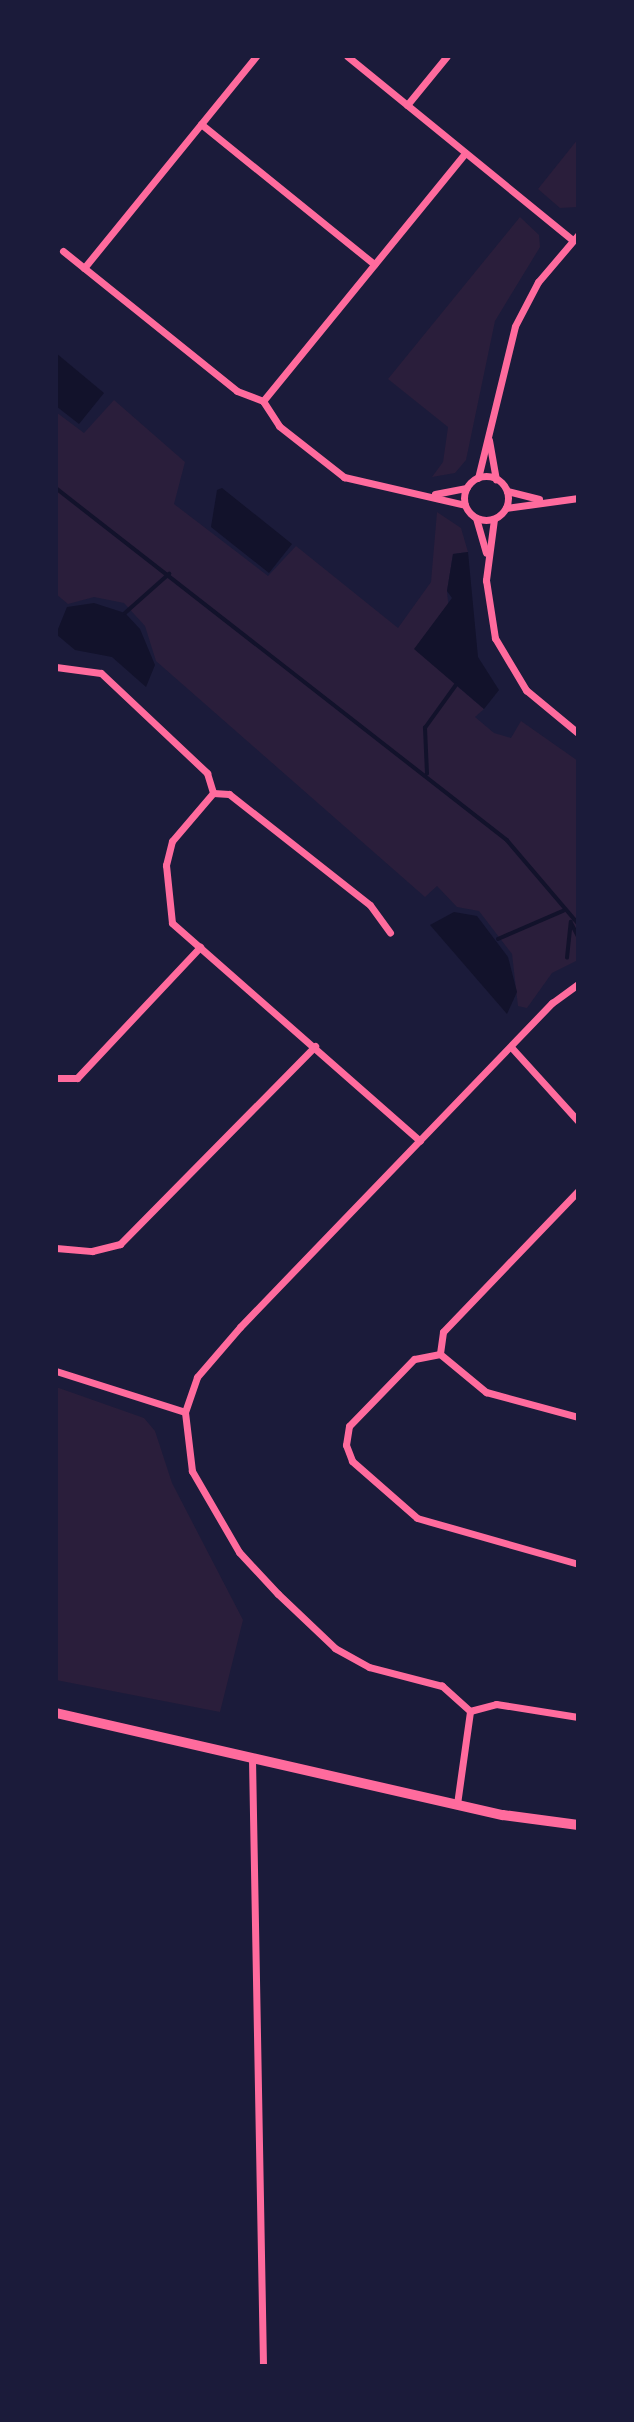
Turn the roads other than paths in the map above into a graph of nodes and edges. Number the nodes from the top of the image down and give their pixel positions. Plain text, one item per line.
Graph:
1 (256, 56) edge
2 (347, 56) edge
3 (447, 56) edge
4 (407, 105) junction
5 (201, 124) junction
6 (466, 153) junction
7 (575, 238) edge
8 (63, 251) dead end
9 (374, 264) junction
10 (84, 268) junction
11 (263, 401) junction
12 (489, 440) junction
13 (478, 478) junction
14 (496, 479) junction
15 (466, 488) junction
16 (507, 491) junction
17 (435, 494) junction
18 (578, 498) edge
19 (539, 499) junction
20 (465, 505) junction
21 (506, 508) junction
22 (476, 518) junction
23 (494, 519) junction
24 (486, 553) junction
25 (56, 667) edge
26 (578, 733) edge
27 (213, 793) junction
28 (390, 933) dead end
29 (200, 947) junction
30 (578, 984) edge
31 (315, 1046) junction
32 (511, 1047) junction
33 (56, 1078) edge
34 (578, 1121) edge
35 (420, 1141) junction
36 (578, 1191) edge
37 (56, 1248) edge
38 (440, 1354) junction
39 (56, 1371) edge
40 (185, 1412) junction
41 (578, 1417) edge
42 (578, 1564) edge
43 (470, 1711) junction
44 (56, 1713) edge
45 (578, 1717) edge
46 (252, 1759) junction
47 (457, 1804) junction
48 (578, 1825) edge
49 (263, 2366) edge

1 - 5 street
2 - 4 street
3 - 4 street
4 - 6 street
5 - 9 street
5 - 10 street
6 - 7 street
6 - 9 street
7 - 12 street
8 - 10 street
9 - 11 street
10 - 11 street
11 - 17 street
12 - 13 street
12 - 14 street
13 - 14 street
13 - 15 street
14 - 16 street
15 - 17 street
15 - 20 street
16 - 19 street
16 - 21 street
17 - 20 street
18 - 19 street
19 - 21 street
20 - 22 street
21 - 23 street
22 - 23 street
22 - 24 street
23 - 24 street
24 - 26 street
25 - 27 street
27 - 28 street
27 - 29 street
29 - 31 street
29 - 33 street
30 - 32 street
31 - 35 street
31 - 37 street
32 - 34 street
32 - 35 street
35 - 40 street
36 - 38 street
38 - 41 street
38 - 42 street
39 - 40 street
40 - 43 street
43 - 45 street
43 - 47 street
44 - 46 main road
46 - 47 main road
46 - 49 street
47 - 48 main road

